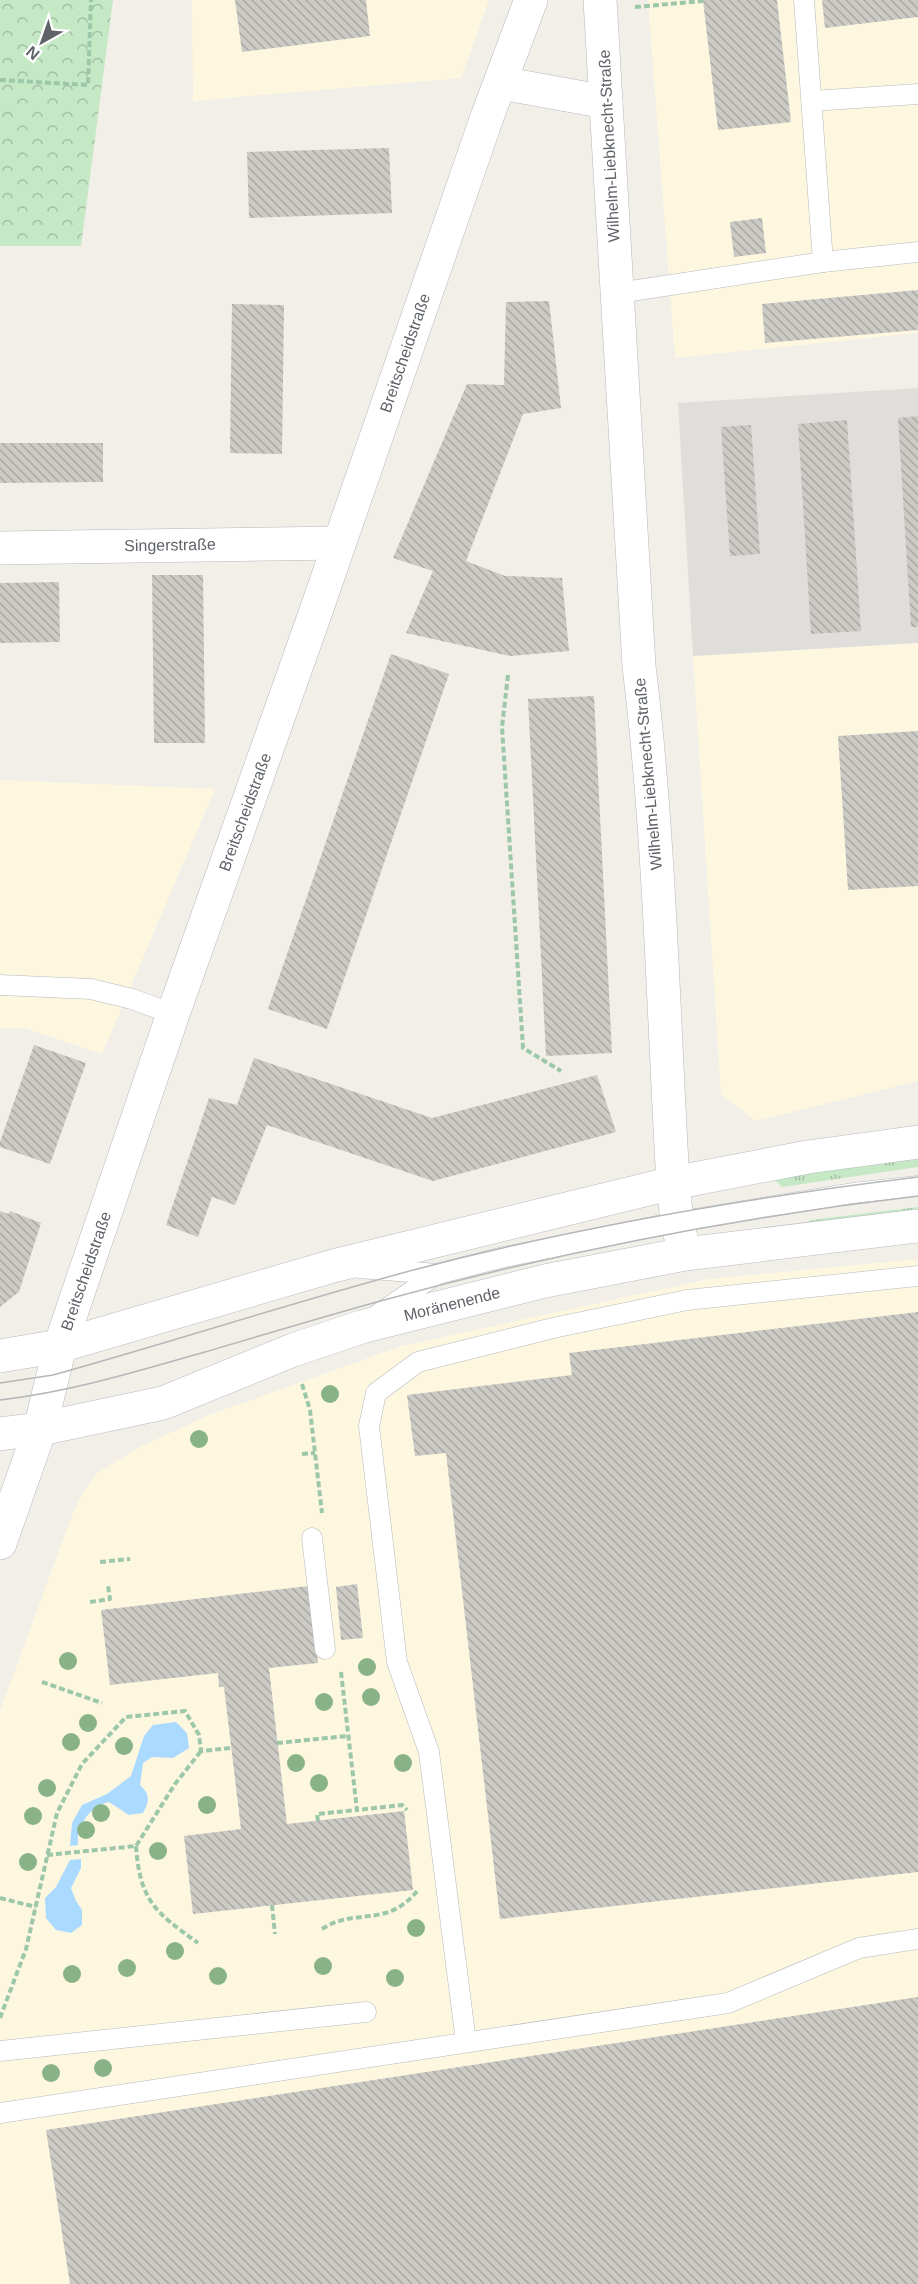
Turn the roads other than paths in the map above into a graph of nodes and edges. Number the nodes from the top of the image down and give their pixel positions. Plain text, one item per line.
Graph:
1 (531, 0) edge
2 (804, 0) edge
3 (601, 5) edge
4 (501, 83) junction
5 (918, 94) edge
6 (812, 101) junction
7 (606, 102) junction
8 (918, 252) edge
9 (824, 262) junction
10 (618, 292) junction
11 (339, 543) junction
12 (0, 548) edge
13 (0, 985) edge
14 (174, 1014) junction
15 (918, 1142) edge
16 (674, 1183) junction
17 (918, 1186) edge
18 (677, 1222) junction
19 (918, 1226) edge
20 (685, 1254) junction
21 (333, 1266) junction
22 (437, 1274) junction
23 (918, 1276) edge
24 (361, 1327) junction
25 (60, 1346) junction
26 (0, 1356) edge
27 (40, 1429) junction
28 (0, 1434) edge
29 (318, 1531) road end
30 (0, 1544) edge
31 (325, 1649) dead end
32 (918, 1939) edge
33 (366, 2012) dead end
34 (466, 2042) junction
35 (0, 2051) edge
36 (0, 2113) edge

1 - 4 street, Breitscheidstraße
2 - 6 lane
3 - 7 street, Wilhelm-Liebknecht-Straße
4 - 7 street
4 - 11 street, Breitscheidstraße
5 - 6 lane
6 - 9 lane
7 - 10 street, Wilhelm-Liebknecht-Straße
8 - 9 lane
9 - 10 lane
10 - 16 street, Wilhelm-Liebknecht-Straße
11 - 12 street, Singerstraße
11 - 14 street, Breitscheidstraße
13 - 14 lane
14 - 25 street, Breitscheidstraße
15 - 16 street
16 - 18 street, Wilhelm-Liebknecht-Straße
16 - 21 street
17 - 18 lane
18 - 20 street, Wilhelm-Liebknecht-Straße
18 - 22 lane
19 - 20 street, Moränenende
20 - 24 street, Moränenende
21 - 22 lane
21 - 25 street
22 - 24 lane
23 - 34 lane
24 - 27 street, Moränenende
25 - 26 street
25 - 27 street, Breitscheidstraße
27 - 28 street, Moränenende
27 - 30 street, Breitscheidstraße
29 - 31 lane
32 - 34 lane
33 - 35 lane
34 - 36 lane

